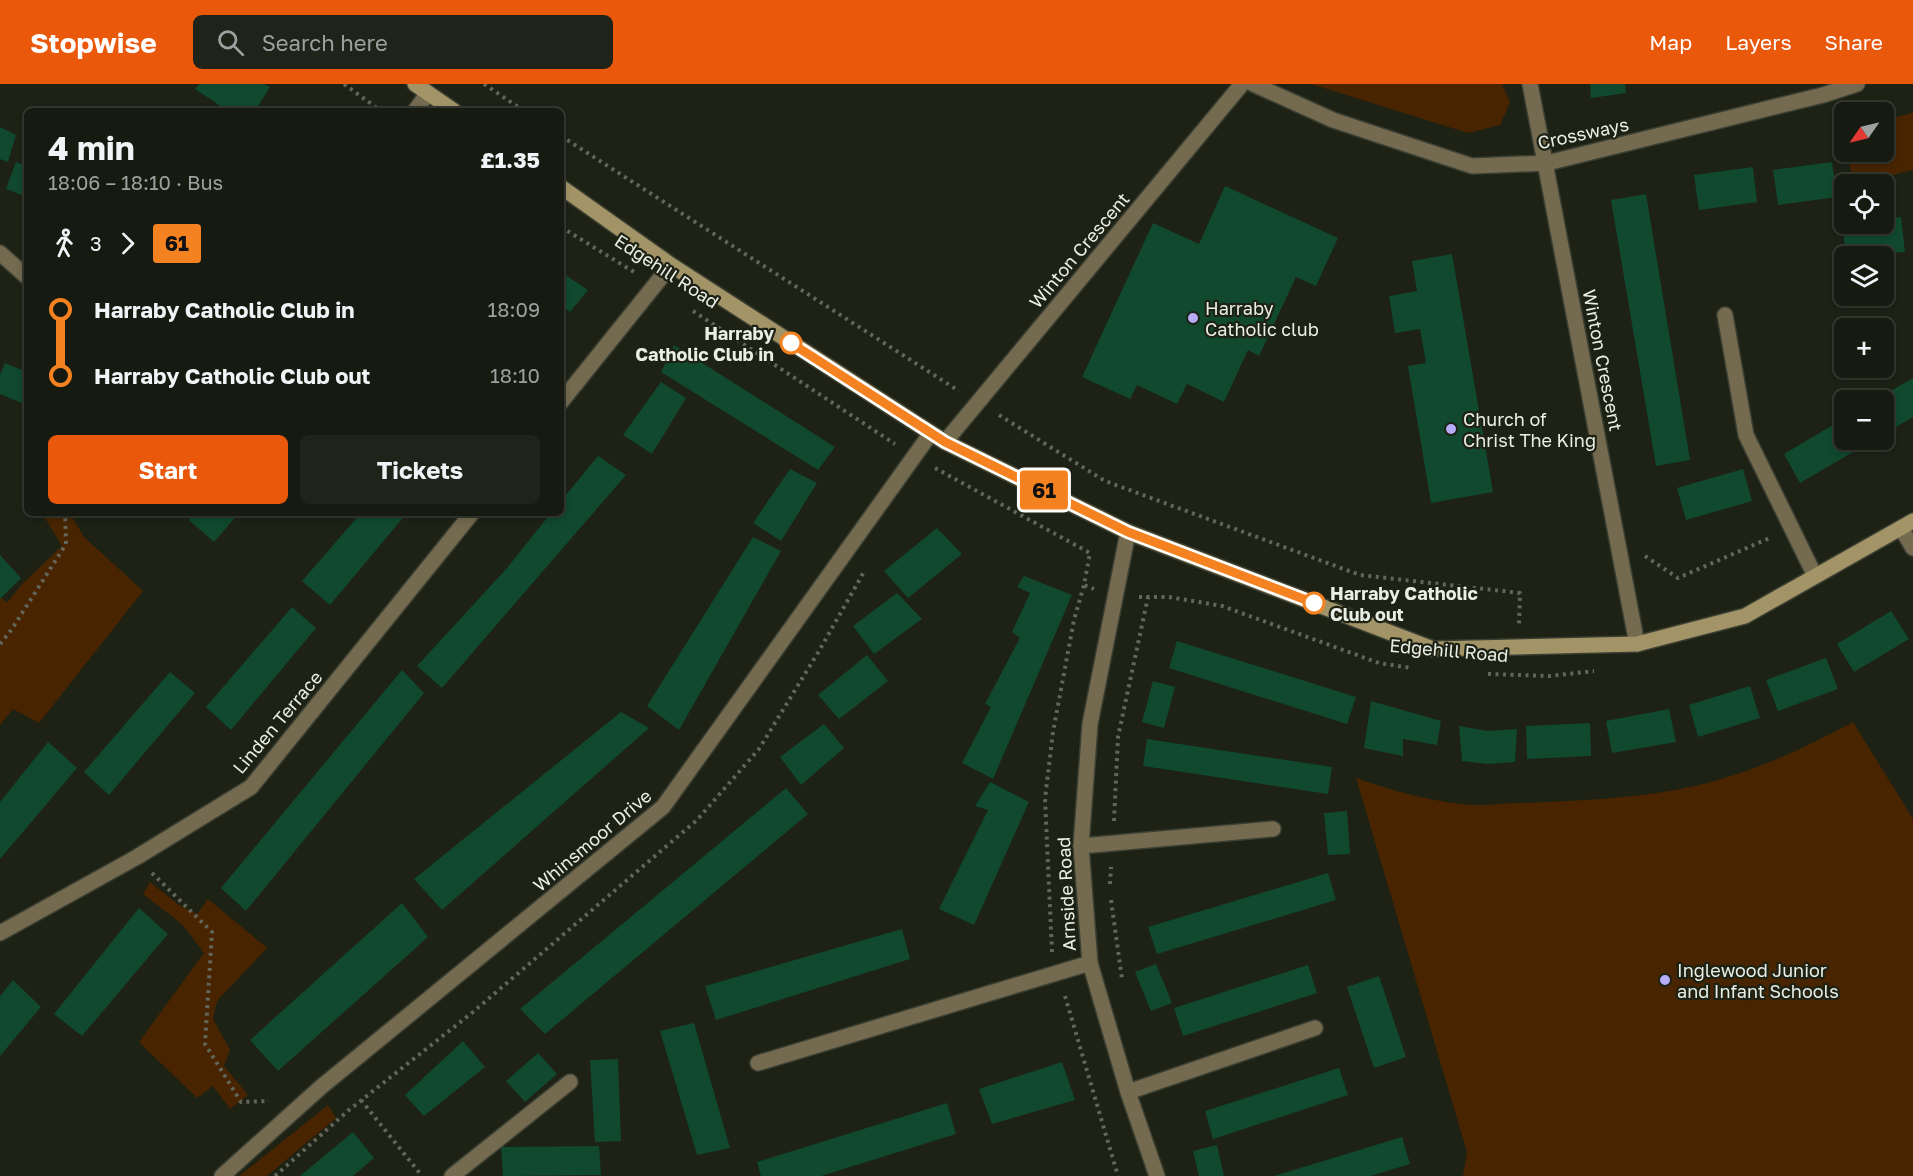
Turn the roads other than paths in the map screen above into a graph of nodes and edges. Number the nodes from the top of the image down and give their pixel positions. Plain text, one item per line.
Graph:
1 (1242, 84) edge
2 (1253, 84) edge
3 (1530, 84) edge
4 (1857, 84) edge
5 (422, 88) edge
6 (415, 108) edge
7 (450, 108) edge
8 (1547, 163) junction
9 (564, 189) edge
10 (0, 253) edge
11 (671, 265) junction
12 (24, 274) edge
13 (1725, 315) dead end
14 (564, 398) edge
15 (931, 433) junction
16 (945, 442) junction
17 (470, 516) edge
18 (1907, 524) edge
19 (1128, 532) junction
20 (1913, 548) edge
21 (1815, 576) junction
22 (1637, 644) junction
23 (1273, 829) dead end
24 (1080, 846) junction
25 (0, 933) edge
26 (1090, 963) junction
27 (1315, 1028) dead end
28 (758, 1063) dead end
29 (570, 1082) dead end
30 (1128, 1092) junction
31 (222, 1176) edge
32 (452, 1176) edge
33 (1157, 1176) edge

1 - 16 street, Winton Crescent
2 - 8 street, Crossways
3 - 8 street, Winton Crescent
4 - 8 street, Crossways
5 - 6 street
5 - 7 street
8 - 22 street, Winton Crescent
9 - 11 street, Edgehill Road
10 - 12 street
11 - 14 street
11 - 15 street, Edgehill Road
13 - 21 street
15 - 16 street, Edgehill Road
15 - 31 street, Whinsmoor Drive
16 - 19 street, Edgehill Road
17 - 25 street, Linden Terrace
18 - 20 street
18 - 21 street, Edgehill Road
19 - 22 street, Edgehill Road
19 - 24 street, Arnside Road
21 - 22 street, Edgehill Road
23 - 24 street
24 - 26 street, Arnside Road
26 - 28 street
26 - 30 street, Arnside Road
27 - 30 street
29 - 32 street
30 - 33 street, Arnside Road

